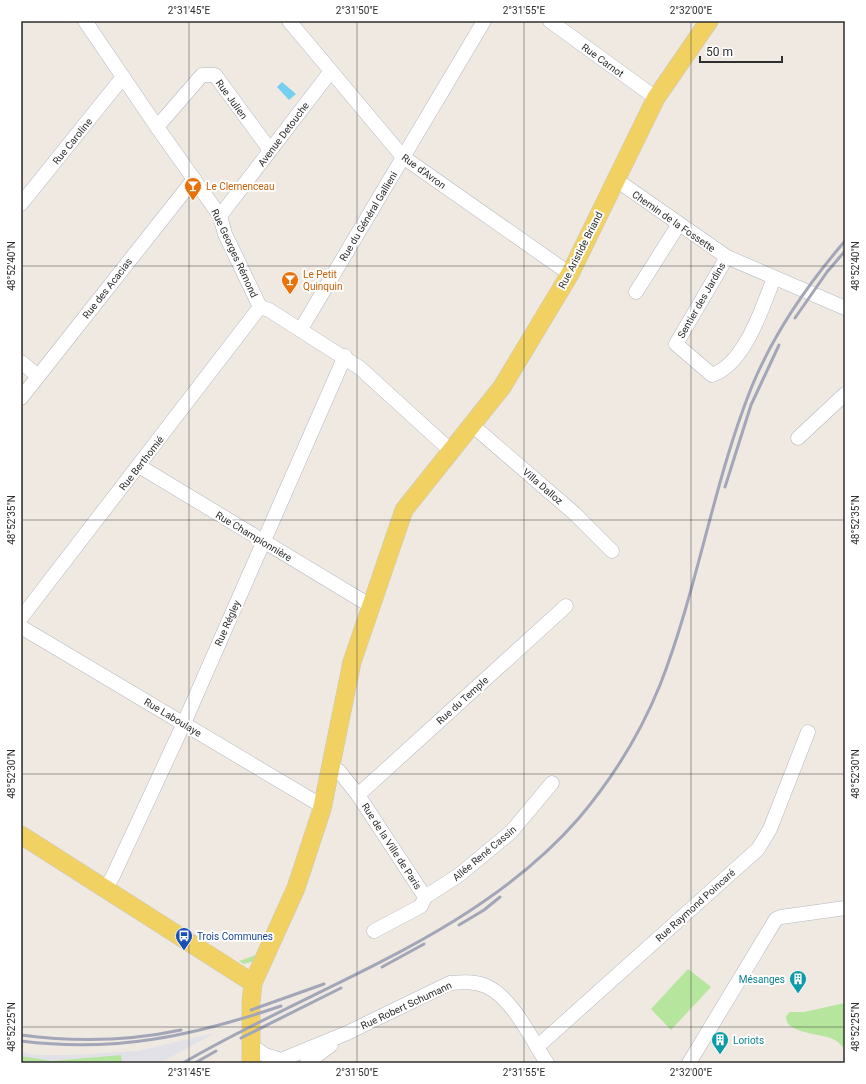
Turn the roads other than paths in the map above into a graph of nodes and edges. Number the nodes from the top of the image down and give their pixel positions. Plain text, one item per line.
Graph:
1 (85, 21) edge
2 (289, 21) edge
3 (484, 21) edge
4 (550, 21) edge
5 (709, 21) edge
6 (331, 70) junction
7 (122, 78) junction
8 (656, 98) junction
9 (157, 127) junction
10 (270, 150) junction
11 (403, 157) junction
12 (194, 179) junction
13 (615, 179) junction
14 (21, 204) edge
15 (220, 216) junction
16 (679, 224) junction
17 (727, 257) junction
18 (570, 274) junction
19 (774, 278) junction
20 (636, 292) dead end
21 (260, 307) junction
22 (845, 308) edge
23 (301, 329) junction
24 (345, 356) junction
25 (21, 362) edge
26 (38, 376) junction
27 (845, 394) edge
28 (21, 398) edge
29 (472, 425) junction
30 (798, 438) dead end
31 (451, 451) junction
32 (139, 466) junction
33 (263, 542) junction
34 (612, 551) dead end
35 (371, 606) junction
36 (566, 606) dead end
37 (21, 618) edge
38 (21, 627) edge
39 (184, 723) junction
40 (808, 732) dead end
41 (332, 767) junction
42 (552, 783) dead end
43 (358, 795) junction
44 (322, 809) junction
45 (21, 835) edge
46 (105, 888) junction
47 (425, 897) junction
48 (845, 908) edge
49 (374, 931) dead end
50 (253, 983) junction
51 (347, 1033) junction
52 (537, 1048) junction
53 (252, 1055) edge
54 (278, 1062) edge
55 (307, 1063) edge
56 (547, 1063) edge
57 (689, 1063) edge

1 - 7 street, Rue Georges Rémond
2 - 6 street, Rue d'Avron
3 - 11 street, Rue du Général Gallieni
4 - 8 street, Rue Carnot
5 - 8 main road, Rue Aristide Briand
6 - 10 street, Avenue Detouche
6 - 11 street, Rue d'Avron
7 - 9 street, Rue Georges Rémond
7 - 14 street, Rue Caroline
8 - 13 main road, Rue Aristide Briand
9 - 10 street, Rue Julien
9 - 12 street, Rue Georges Rémond
10 - 15 street, Avenue Detouche
11 - 18 street, Rue d'Avron
11 - 23 street, Rue du Général Gallieni
12 - 15 street, Rue Georges Rémond
12 - 26 street, Rue des Acacias
13 - 16 street, Chemin de la Fossette
13 - 18 main road, Rue Aristide Briand
15 - 21 street, Rue Georges Rémond
16 - 17 street, Chemin de la Fossette
16 - 20 street
17 - 19 street, Chemin de la Fossette
17 - 19 street, Sentier des Jardins
18 - 29 main road, Rue Aristide Briand
19 - 22 street, Chemin de la Fossette
21 - 23 street, Rue Georges Rémond
21 - 32 street, Rue Berthomié
23 - 24 street, Rue Georges Rémond
24 - 31 street, Rue Georges Rémond
24 - 33 street, Rue Régley
25 - 26 street
26 - 28 street, Rue des Acacias
27 - 30 street
29 - 31 main road, Rue Aristide Briand
29 - 34 street, Villa Dalloz
31 - 35 main road, Rue Aristide Briand
32 - 33 street, Rue Championnière
32 - 37 street, Rue Berthomié
33 - 35 street, Rue Championnière
33 - 39 street, Rue Régley
35 - 41 main road, Rue Aristide Briand
36 - 43 street, Rue du Temple
38 - 39 street, Rue Laboulaye
39 - 44 street, Rue Laboulaye
39 - 46 street, Rue Régley
40 - 52 street, Rue Raymond Poincaré
41 - 43 street, Rue de la Ville de Paris
41 - 44 main road, Rue Aristide Briand
42 - 47 street, Allée René Cassin
43 - 47 street, Rue de la Ville de Paris
44 - 50 main road, Rue Aristide Briand
45 - 46 main road
46 - 50 main road
47 - 49 street, Rue de la Ville de Paris
48 - 57 street
50 - 53 main road, Rue Aristide Briand
51 - 52 street, Rue Robert Schumann
51 - 54 street, Rue Robert Schumann
51 - 55 street, Rue Robert Schumann
52 - 56 street, Rue Robert Schumann
53 - 54 street, Rue Robert Schumann

